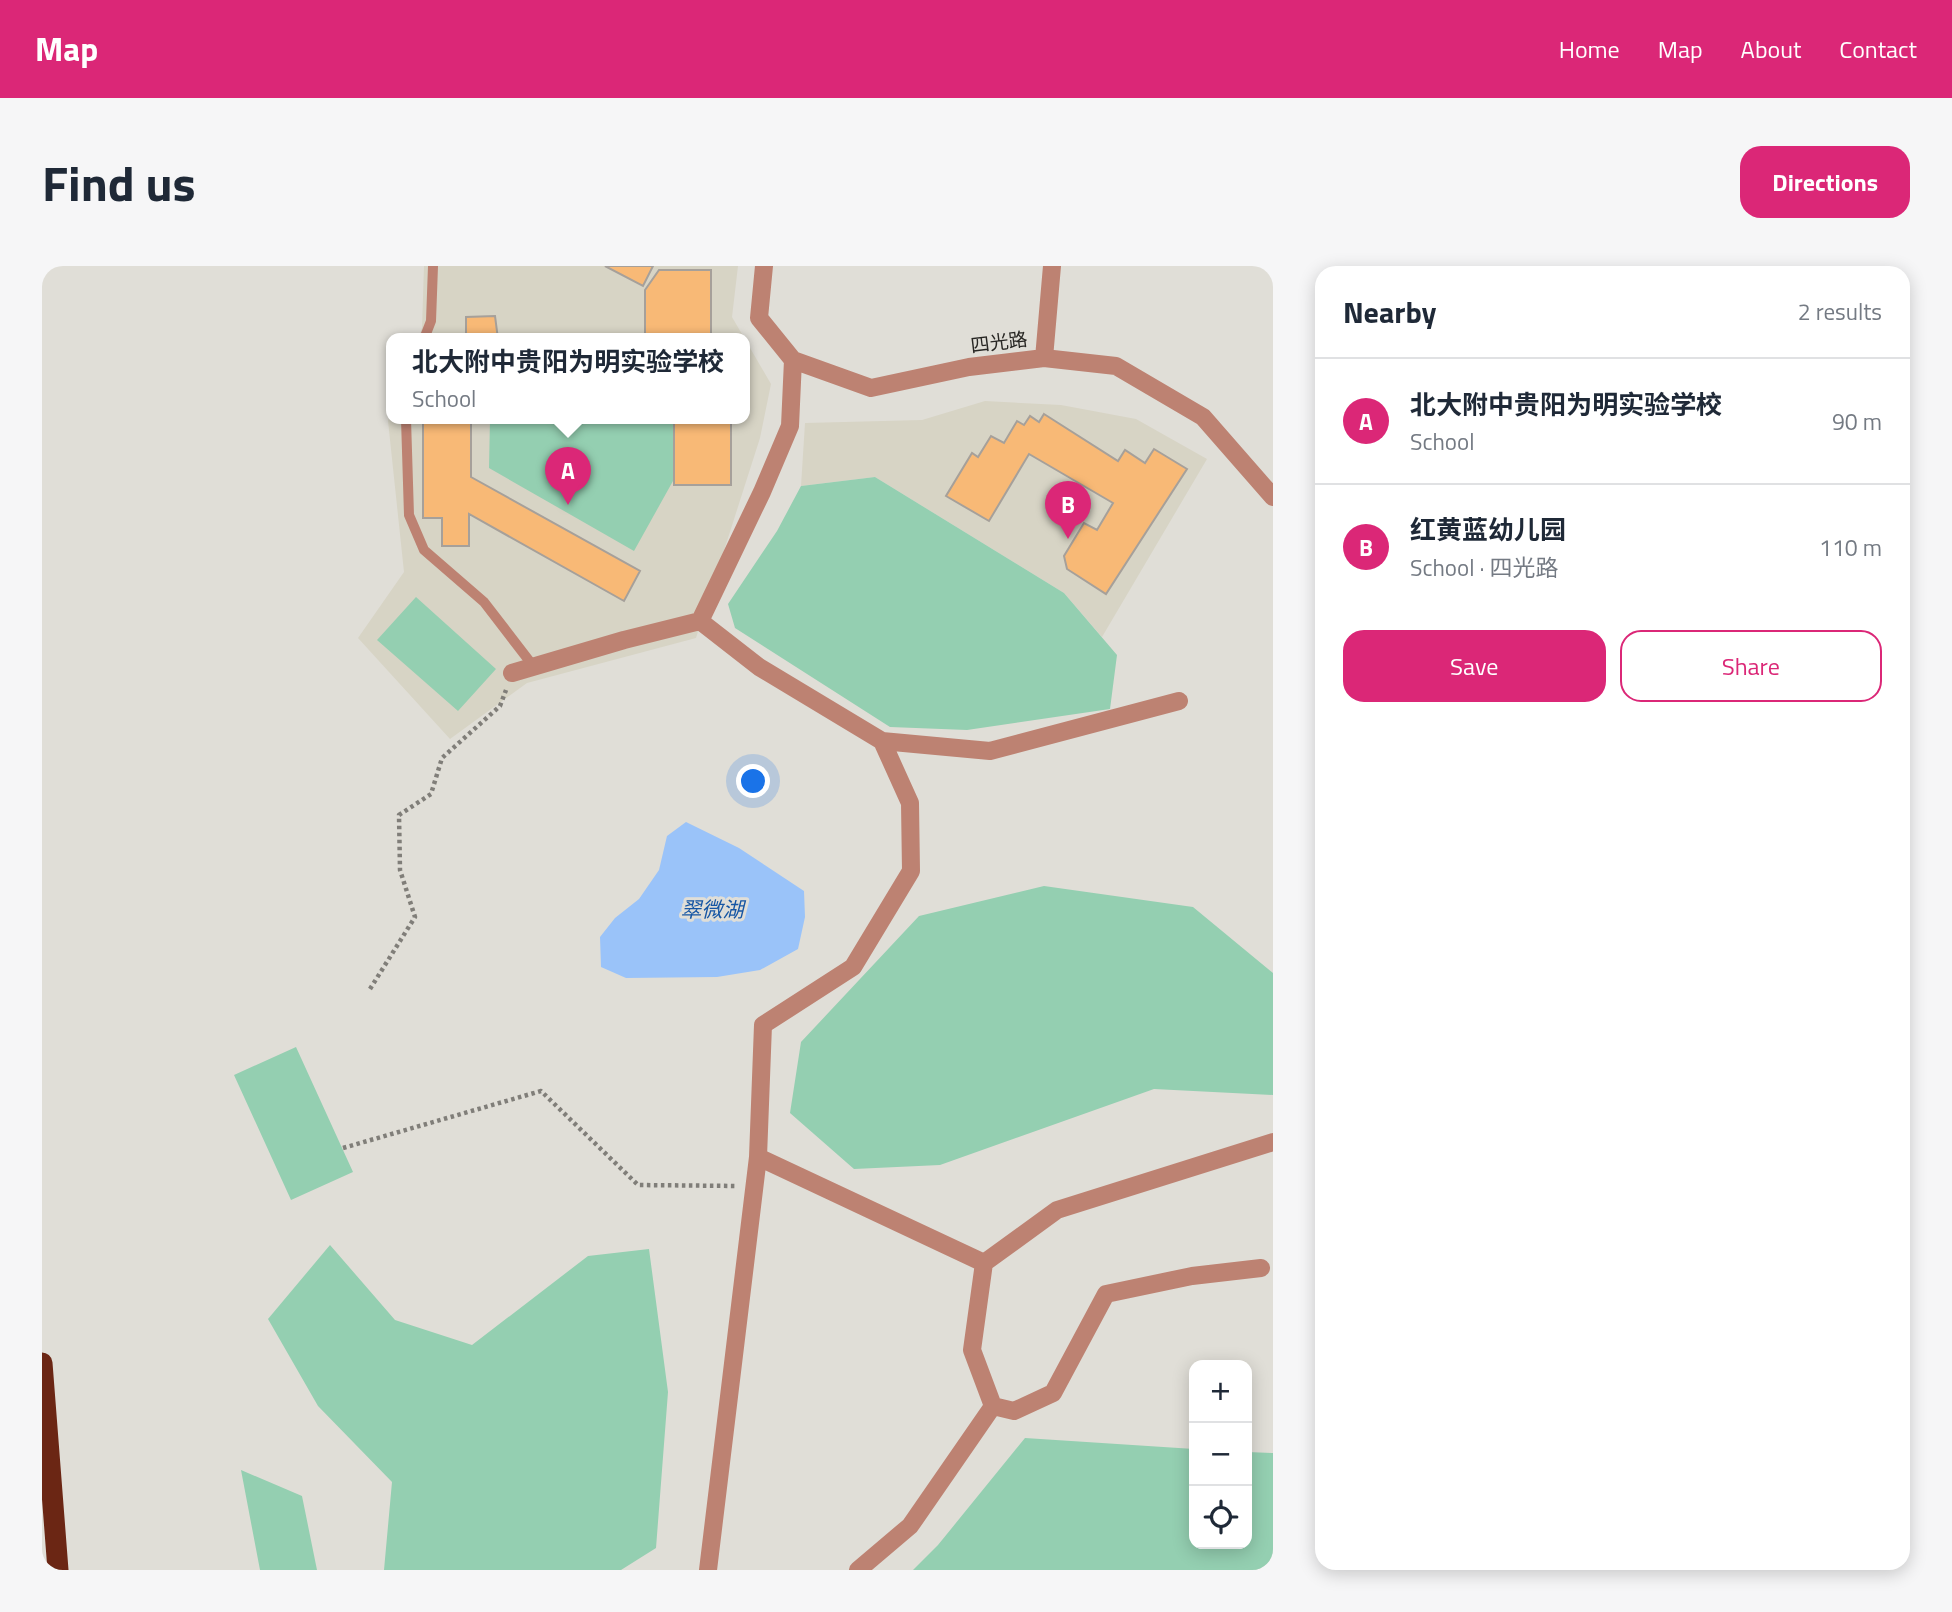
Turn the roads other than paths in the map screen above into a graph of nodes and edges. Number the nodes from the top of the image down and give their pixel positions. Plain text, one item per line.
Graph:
1 (433, 266) edge
2 (764, 266) edge
3 (1052, 266) edge
4 (426, 333) edge
5 (1044, 358) junction
6 (793, 360) junction
7 (406, 424) edge
8 (1273, 497) edge
9 (700, 621) junction
10 (534, 667) junction
11 (512, 673) road end
12 (1179, 701) dead end
13 (882, 741) junction
14 (1273, 1142) edge
15 (758, 1157) junction
16 (984, 1263) junction
17 (1261, 1268) dead end
18 (42, 1363) edge
19 (993, 1406) junction
20 (58, 1570) edge
21 (708, 1570) edge
22 (858, 1570) edge

1 - 4 lane
2 - 6 street
3 - 5 street
5 - 6 street, 四光路
5 - 8 street, 四光路
6 - 9 street
7 - 10 lane
9 - 10 street
9 - 13 street
10 - 11 street
12 - 13 street
13 - 15 street
14 - 16 street
15 - 16 street
15 - 21 street
16 - 19 street
17 - 19 street
18 - 20 highway
19 - 22 street

